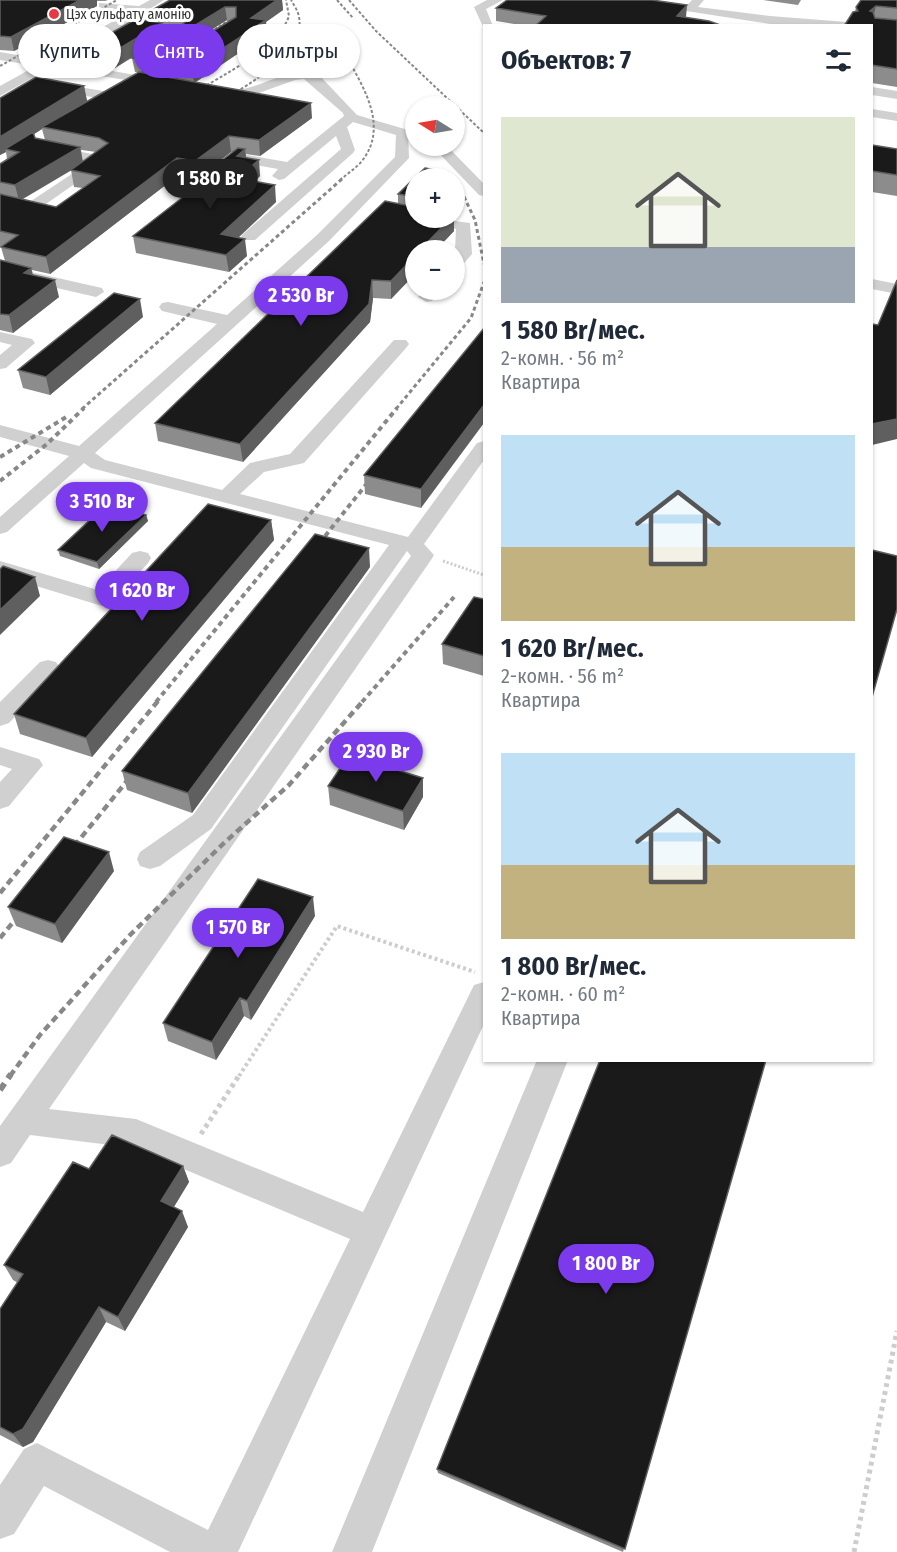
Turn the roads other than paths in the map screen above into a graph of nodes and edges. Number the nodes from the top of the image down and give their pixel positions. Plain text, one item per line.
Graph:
1 (158, 0) edge
2 (497, 0) edge
3 (104, 5) dead end
4 (689, 6) edge
5 (140, 10) junction
6 (117, 24) edge
7 (486, 24) edge
8 (843, 24) edge
9 (0, 56) edge
10 (18, 60) edge
11 (132, 65) edge
12 (121, 72) edge
13 (25, 78) edge
14 (121, 78) edge
15 (145, 78) edge
16 (21, 80) junction
17 (141, 80) junction
18 (176, 86) edge
19 (0, 92) edge
20 (208, 92) edge
21 (873, 92) edge
22 (897, 95) edge
23 (109, 96) junction
24 (90, 108) edge
25 (873, 113) edge
26 (897, 117) edge
27 (345, 122) junction
28 (50, 133) edge
29 (405, 137) edge
30 (405, 153) edge
31 (449, 156) edge
32 (218, 171) edge
33 (483, 191) edge
34 (0, 204) edge
35 (356, 205) junction
36 (376, 209) edge
37 (249, 237) dead end
38 (0, 270) edge
39 (873, 284) edge
40 (897, 289) edge
41 (96, 292) dead end
42 (168, 308) dead end
43 (229, 321) junction
44 (0, 337) edge
45 (400, 344) dead end
46 (0, 364) edge
47 (0, 431) edge
48 (483, 448) edge
49 (82, 453) junction
50 (226, 497) junction
51 (0, 528) edge
52 (413, 547) junction
53 (140, 558) dead end
54 (0, 568) edge
55 (48, 668) dead end
56 (0, 717) edge
57 (0, 756) edge
58 (0, 800) edge
59 (150, 859) dead end
60 (483, 996) edge
61 (552, 1062) edge
62 (22, 1120) junction
63 (0, 1152) edge
64 (371, 1232) junction
65 (0, 1520) edge
66 (210, 1552) edge
67 (218, 1552) edge
68 (352, 1552) edge

1 - 5 lane
2 - 7 lane
3 - 5 lane
4 - 8 lane
5 - 6 lane
9 - 10 lane
11 - 12 lane
13 - 16 lane
14 - 17 lane
15 - 17 lane
16 - 19 lane
16 - 23 lane
17 - 18 lane
17 - 23 lane
20 - 27 lane
21 - 22 lane
23 - 24 lane
25 - 26 lane
27 - 29 lane
27 - 32 lane
27 - 37 lane
28 - 34 lane
30 - 35 lane
31 - 33 lane
35 - 36 lane
35 - 43 lane
38 - 41 lane
39 - 40 lane
42 - 43 lane
43 - 49 lane
44 - 46 lane
45 - 50 lane
47 - 49 lane
48 - 52 lane
49 - 50 lane
49 - 51 lane
50 - 52 lane
52 - 59 lane
52 - 62 lane
53 - 54 lane
55 - 56 lane
57 - 58 lane
60 - 64 lane
61 - 68 lane
62 - 63 lane
62 - 64 lane
64 - 67 lane
65 - 66 lane

